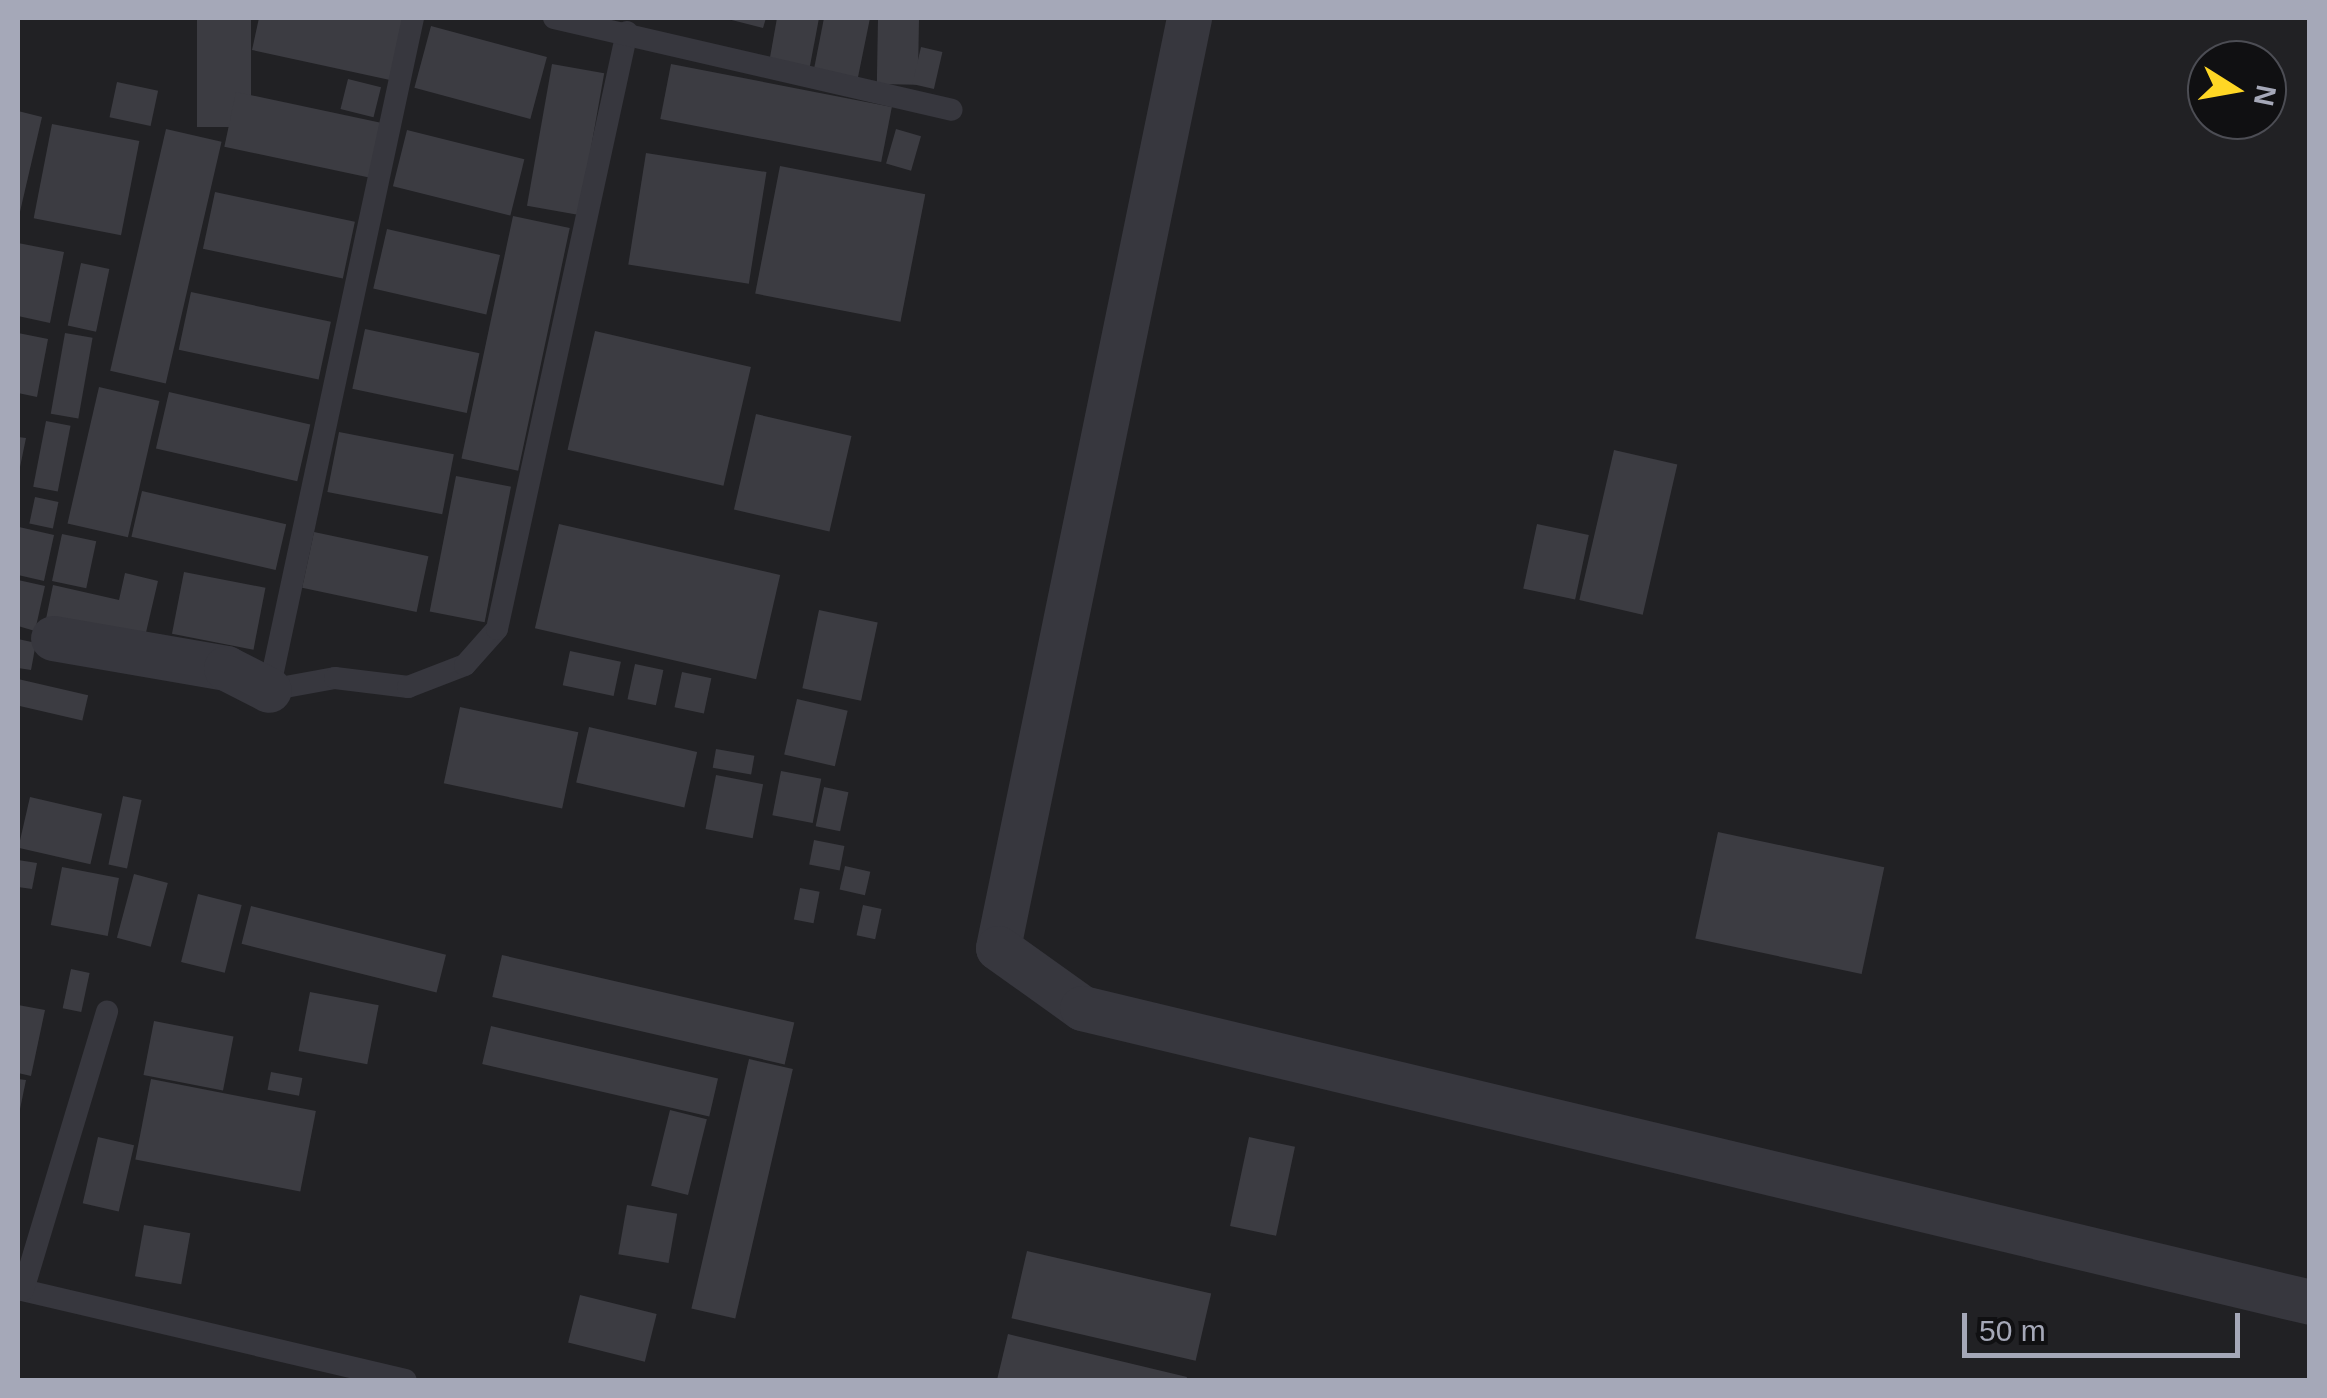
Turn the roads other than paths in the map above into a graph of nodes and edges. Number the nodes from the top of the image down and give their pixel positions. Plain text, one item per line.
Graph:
1 (413, 18) edge
2 (554, 18) edge
3 (1189, 18) edge
4 (627, 32) junction
5 (952, 110) dead end
6 (53, 638) dead end
7 (269, 690) junction
8 (107, 1011) dead end
9 (20, 1290) edge
10 (2310, 1302) edge
11 (405, 1380) edge

1 - 7 lane
2 - 4 lane
3 - 10 street
4 - 5 lane
4 - 7 lane
6 - 7 street
8 - 9 lane
9 - 11 lane

